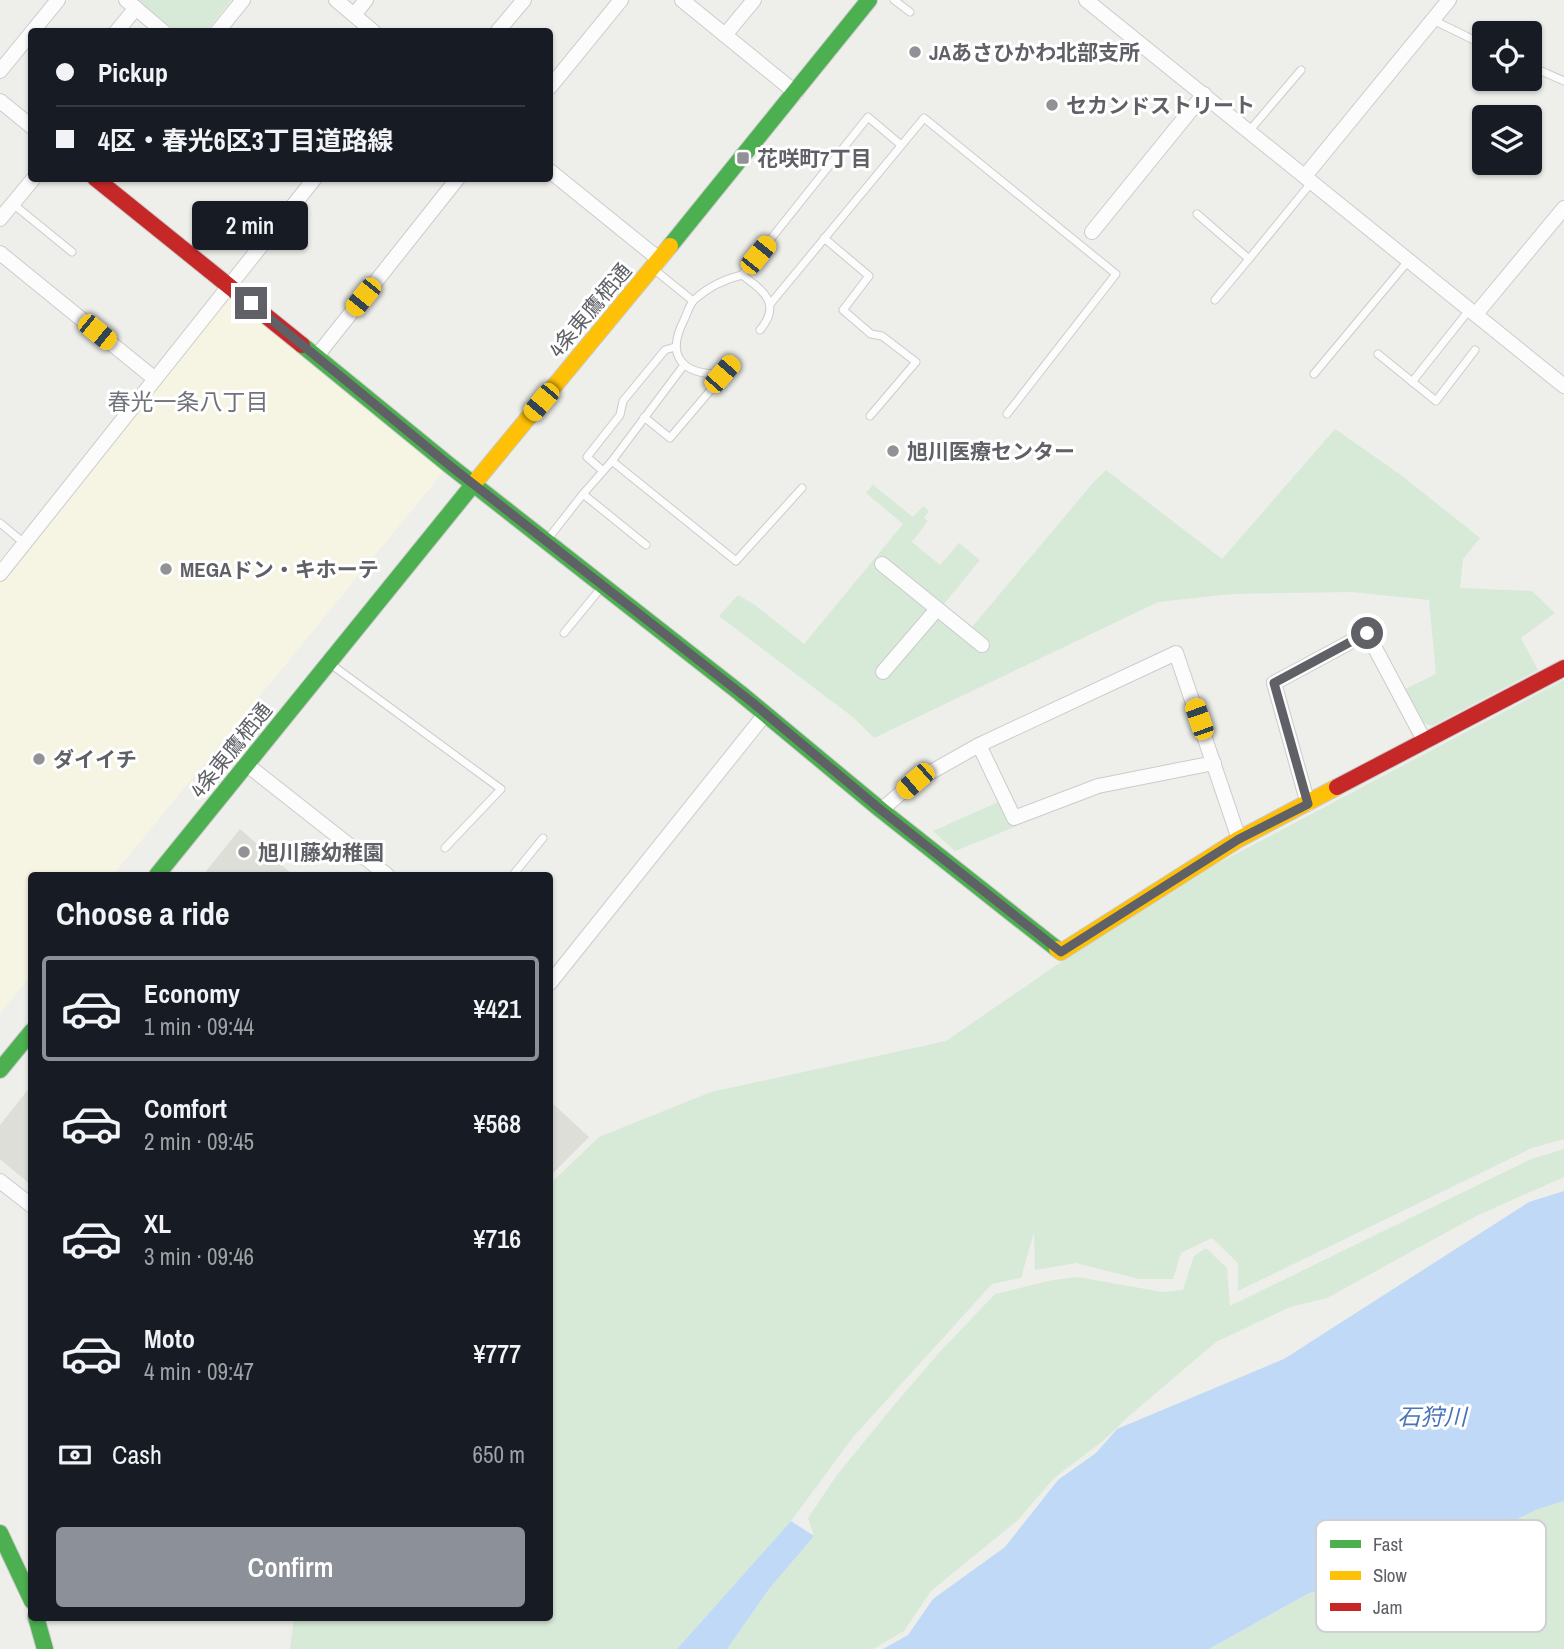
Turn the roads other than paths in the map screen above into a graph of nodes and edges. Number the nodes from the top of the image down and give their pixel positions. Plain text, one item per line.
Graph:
1 (58, 0) edge
2 (243, 0) edge
3 (336, 0) edge
4 (366, 0) edge
5 (524, 0) edge
6 (621, 0) edge
7 (682, 0) edge
8 (754, 0) edge
9 (870, 0) edge
10 (894, 0) edge
11 (1086, 0) edge
12 (1449, 0) edge
13 (131, 4) edge
14 (910, 12) dead end
15 (354, 15) junction
16 (1433, 20) junction
17 (35, 28) edge
18 (118, 28) edge
19 (159, 28) edge
20 (220, 28) edge
21 (369, 28) edge
22 (500, 28) edge
23 (725, 35) junction
24 (28, 37) edge
25 (1472, 39) edge
26 (1301, 70) dead end
27 (0, 71) edge
28 (1542, 72) edge
29 (1564, 82) edge
30 (553, 83) edge
31 (796, 93) junction
32 (1204, 93) junction
33 (0, 101) edge
34 (28, 124) edge
35 (1250, 130) junction
36 (901, 145) junction
37 (553, 174) edge
38 (1308, 179) junction
39 (31, 182) edge
40 (101, 182) edge
41 (312, 182) edge
42 (455, 182) edge
43 (13, 204) junction
44 (1564, 208) edge
45 (1197, 214) dead end
46 (0, 219) edge
47 (1092, 232) dead end
48 (824, 238) junction
49 (72, 252) dead end
50 (0, 253) edge
51 (1249, 259) junction
52 (1409, 260) junction
53 (656, 264) junction
54 (743, 275) junction
55 (230, 286) junction
56 (1215, 300) dead end
57 (692, 301) junction
58 (771, 303) junction
59 (1473, 312) junction
60 (760, 330) dead end
61 (676, 347) junction
62 (1475, 350) dead end
63 (1378, 354) dead end
64 (316, 357) junction
65 (731, 362) dead end
66 (684, 365) junction
67 (722, 374) junction
68 (1314, 374) dead end
69 (155, 379) junction
70 (1562, 380) edge
71 (1412, 382) junction
72 (1007, 414) dead end
73 (870, 416) dead end
74 (645, 417) junction
75 (612, 460) junction
76 (603, 471) junction
77 (474, 484) junction
78 (802, 488) dead end
79 (583, 494) junction
80 (0, 523) edge
81 (547, 541) junction
82 (24, 543) junction
83 (646, 545) dead end
84 (882, 565) dead end
85 (0, 574) edge
86 (603, 585) junction
87 (937, 609) junction
88 (564, 633) dead end
89 (982, 645) dead end
90 (329, 662) junction
91 (1564, 668) edge
92 (883, 672) dead end
93 (766, 713) junction
94 (1425, 742) junction
95 (979, 745) junction
96 (1214, 763) junction
97 (246, 764) junction
98 (1308, 804) junction
99 (881, 810) junction
100 (543, 838) dead end
101 (1239, 839) junction
102 (445, 848) dead end
103 (159, 872) edge
104 (383, 872) edge
105 (515, 872) edge
106 (553, 979) edge
107 (28, 1036) edge
108 (0, 1070) edge
109 (0, 1181) edge
110 (28, 1203) edge
111 (0, 1534) edge
112 (28, 1593) edge
113 (37, 1621) edge
114 (45, 1649) edge

1 - 17 street
2 - 20 street
3 - 15 street
4 - 15 street
5 - 22 street
6 - 30 street
7 - 23 street
8 - 23 street
9 - 31 main road, 4条東鷹栖通
10 - 14 lane
11 - 32 street
12 - 16 street
13 - 18 street
13 - 19 street
15 - 21 street
16 - 25 lane
16 - 38 street
23 - 31 street
24 - 27 street
26 - 35 lane
28 - 29 lane
31 - 53 main road, 4条東鷹栖通
32 - 35 street
32 - 47 street
33 - 34 street
35 - 38 street
36 - 48 lane
36 - 54 lane
36 - 72 lane
37 - 53 street
38 - 51 lane
38 - 52 street
39 - 43 street
40 - 55 main road
41 - 55 street
42 - 64 street
43 - 46 street
43 - 49 lane
44 - 59 street
45 - 51 lane
48 - 58 lane
48 - 73 lane
50 - 69 street
51 - 56 lane
52 - 59 street
52 - 68 lane
53 - 57 lane
53 - 77 main road, 4条東鷹栖通
54 - 57 lane
54 - 58 lane
55 - 64 main road
55 - 69 street
57 - 61 lane
58 - 60 lane
59 - 70 street
59 - 71 lane
61 - 66 lane
61 - 76 lane
62 - 71 lane
63 - 71 lane
64 - 77 main road
65 - 67 lane
66 - 67 lane
66 - 74 lane
67 - 74 lane
69 - 82 street
74 - 75 lane
75 - 76 lane
75 - 78 lane
76 - 79 lane
77 - 81 main road
77 - 90 main road, 4条東鷹栖通
79 - 81 lane
79 - 83 lane
80 - 82 lane
81 - 86 main road
82 - 85 street
84 - 87 street
86 - 88 lane
86 - 93 main road
87 - 89 street
87 - 92 street
90 - 97 main road, 4条東鷹栖通
90 - 102 lane
91 - 94 main road
93 - 99 main road
93 - 106 street
94 - 98 main road
94 - 98 street
95 - 96 street
95 - 96 street
95 - 99 street
96 - 101 street
97 - 103 main road, 4条東鷹栖通
97 - 104 street
98 - 101 main road
99 - 101 main road
100 - 105 lane
107 - 108 main road
109 - 110 street
111 - 112 main road
113 - 114 main road

